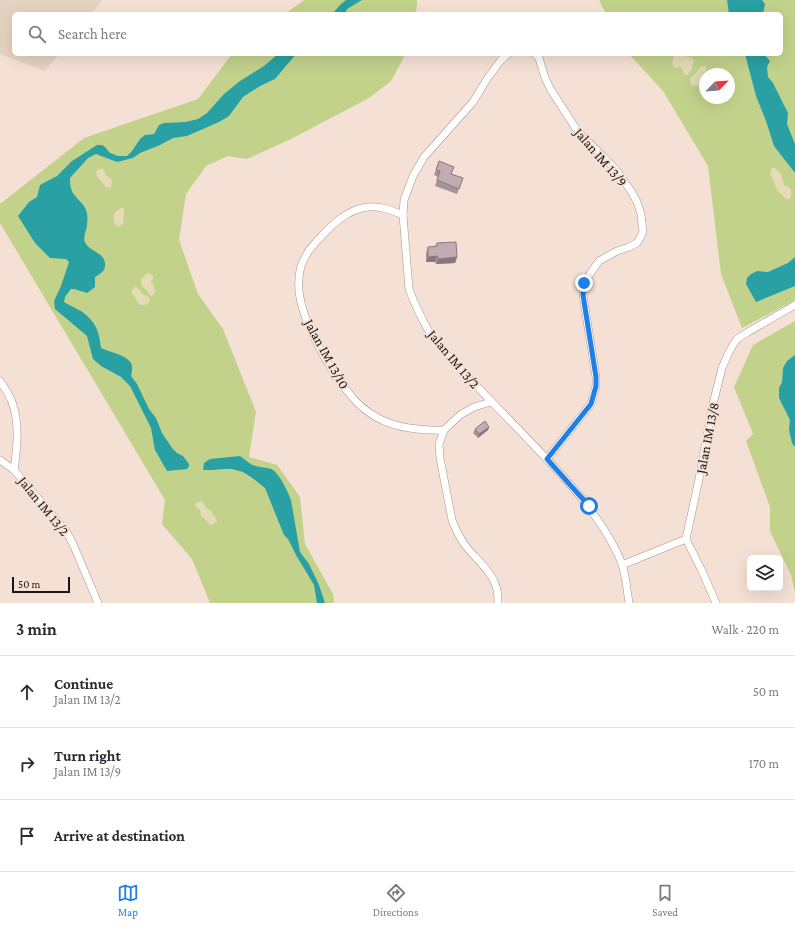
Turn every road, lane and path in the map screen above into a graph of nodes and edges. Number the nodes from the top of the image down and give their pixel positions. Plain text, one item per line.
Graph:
1 (506, 56) edge
2 (537, 56) edge
3 (403, 215) junction
4 (795, 305) edge
5 (0, 381) edge
6 (491, 402) junction
7 (444, 430) junction
8 (547, 459) junction
9 (0, 460) edge
10 (14, 470) junction
11 (686, 538) junction
12 (622, 565) junction
13 (98, 603) edge
14 (498, 603) edge
15 (629, 603) edge
16 (716, 603) edge

1 - 3 street, Jalan IM 13/2
2 - 8 street, Jalan IM 13/9
3 - 6 street, Jalan IM 13/2
3 - 7 street, Jalan IM 13/10
4 - 11 street, Jalan IM 13/8
5 - 10 street
6 - 7 street
6 - 8 street, Jalan IM 13/2
7 - 14 street
8 - 12 street, Jalan IM 13/2
9 - 10 street, Jalan IM 13/2
10 - 13 street, Jalan IM 13/2
11 - 12 street
11 - 16 street
12 - 15 street, Jalan IM 13/2

